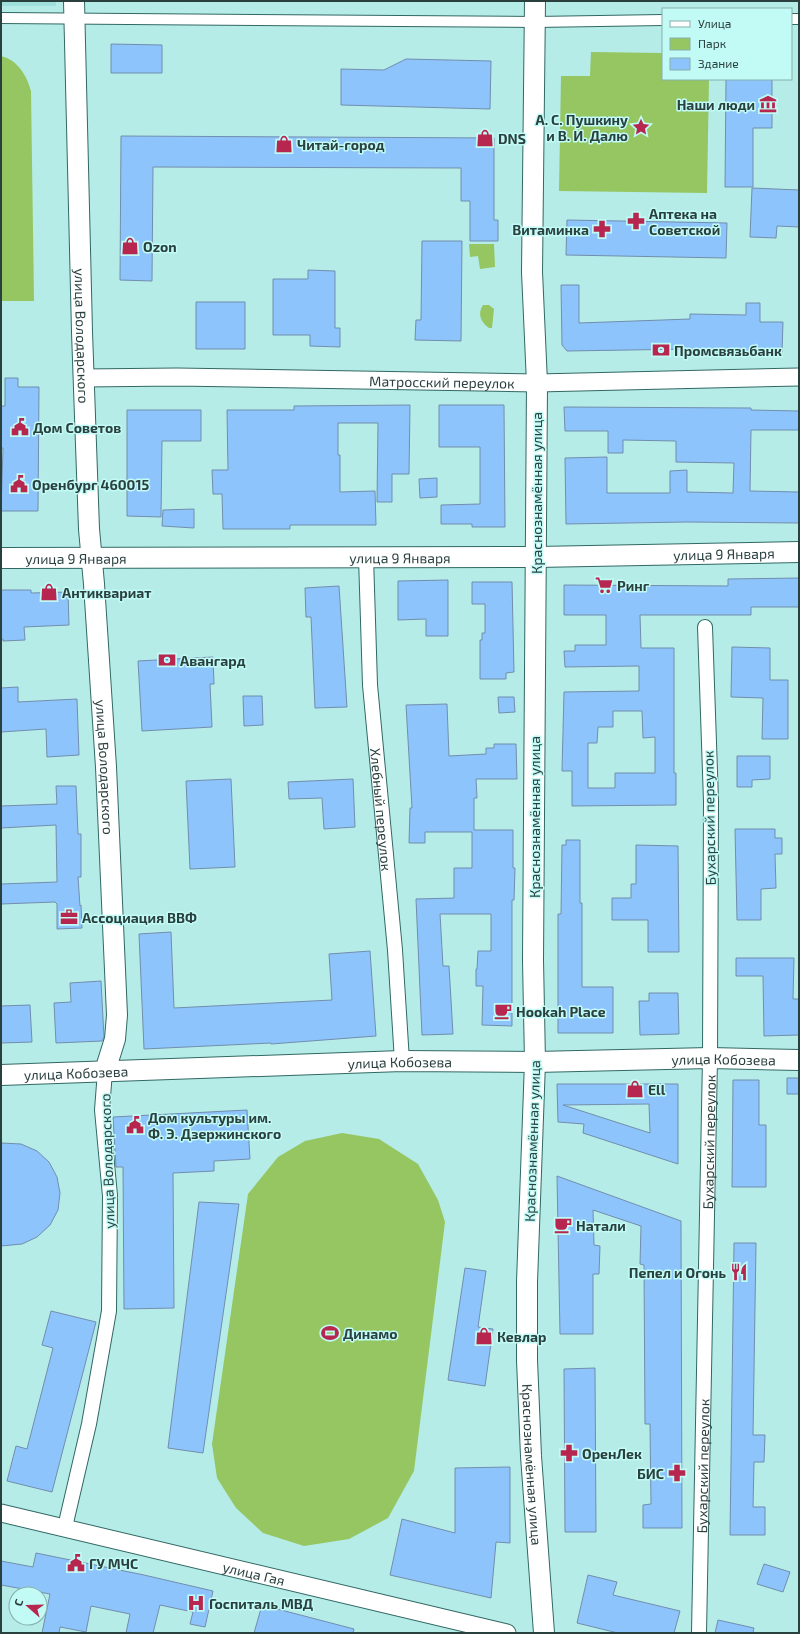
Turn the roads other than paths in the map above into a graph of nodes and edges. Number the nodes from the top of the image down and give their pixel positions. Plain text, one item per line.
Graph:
1 (535, 1) edge
2 (74, 10) edge
3 (1, 18) edge
4 (662, 20) edge
5 (535, 22) junction
6 (799, 377) edge
7 (84, 378) junction
8 (537, 383) junction
9 (799, 552) edge
10 (366, 557) junction
11 (536, 557) junction
12 (1, 558) edge
13 (92, 558) junction
14 (705, 627) dead end
15 (710, 1058) junction
16 (799, 1060) edge
17 (402, 1061) junction
18 (534, 1062) junction
19 (105, 1071) junction
20 (1, 1075) edge
21 (1, 1512) edge
22 (65, 1527) junction
23 (507, 1633) edge
24 (544, 1633) edge
25 (700, 1633) edge

1 - 5 main road, Краснознамённая улица
2 - 3 street
2 - 5 street
2 - 7 main road, улица Володарского
4 - 5 street
5 - 8 main road, Краснознамённая улица
6 - 8 street, Матросский переулок
7 - 8 street, Матросский переулок
7 - 13 main road, улица Володарского
8 - 11 main road, Краснознамённая улица
9 - 11 main road, улица 9 Января
10 - 11 main road, улица 9 Января
10 - 13 main road, улица 9 Января
10 - 17 street, Хлебный переулок
11 - 18 main road, Краснознамённая улица
12 - 13 main road, улица 9 Января
13 - 19 main road, улица Володарского
14 - 15 street, Бухарский переулок
15 - 16 main road, улица Кобозева
15 - 18 main road, улица Кобозева
15 - 25 street, Бухарский переулок
17 - 18 main road, улица Кобозева
17 - 19 main road, улица Кобозева
18 - 24 main road, Краснознамённая улица
19 - 20 main road, улица Кобозева
19 - 22 street, улица Володарского
21 - 22 street, улица Гая
22 - 23 street, улица Гая

